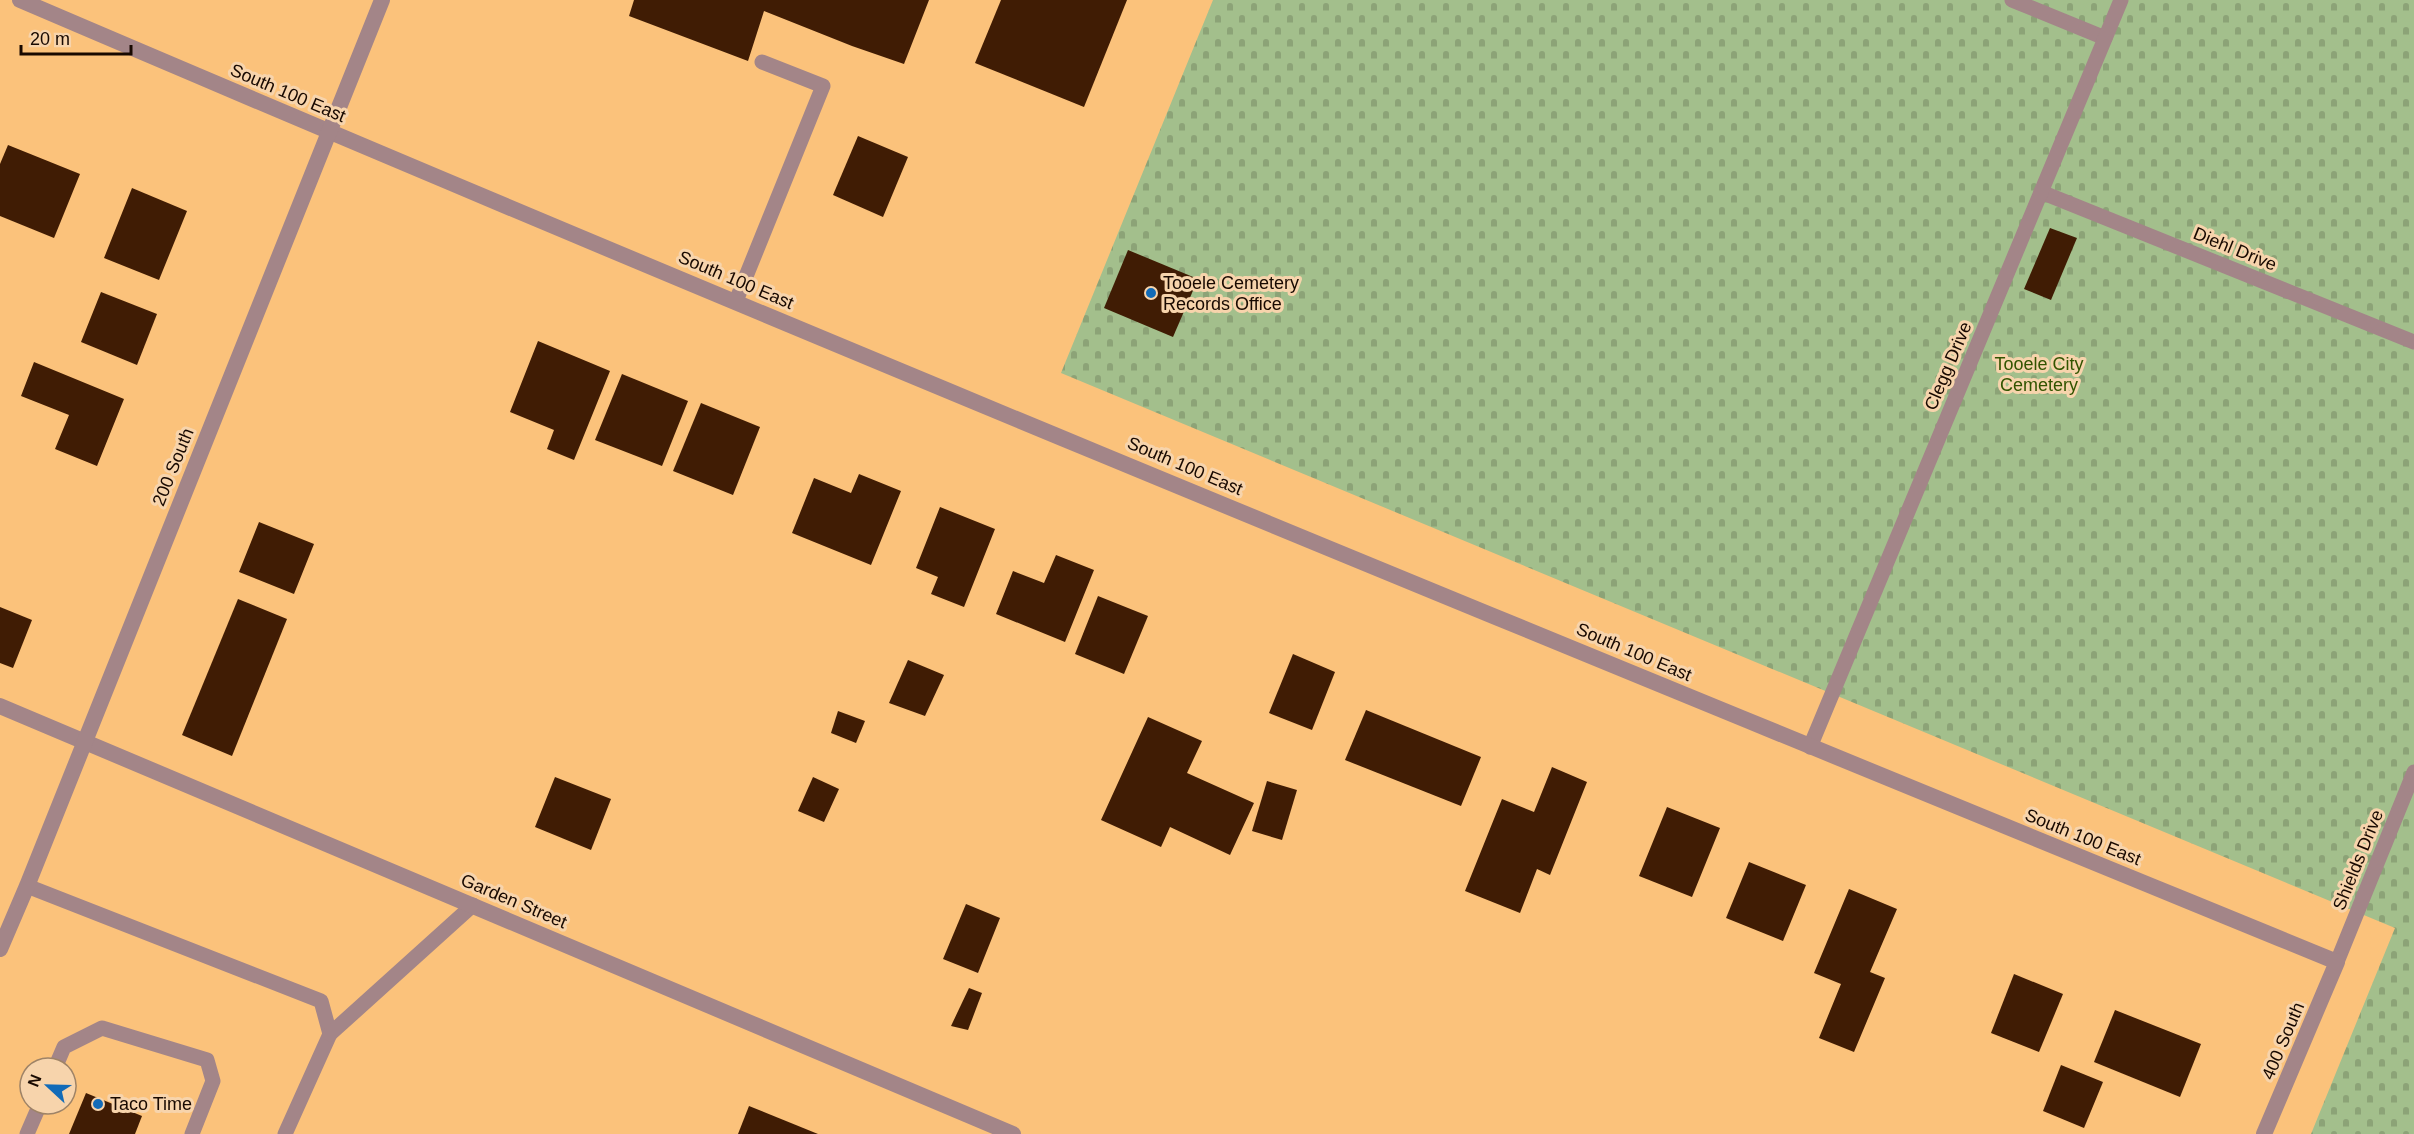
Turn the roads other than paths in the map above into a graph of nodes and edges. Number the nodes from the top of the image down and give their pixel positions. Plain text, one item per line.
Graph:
1 (20, 0) edge
2 (382, 0) edge
3 (2012, 0) edge
4 (2121, 0) edge
5 (2105, 38) junction
6 (762, 62) dead end
7 (328, 132) junction
8 (2041, 192) junction
9 (736, 301) junction
10 (2414, 342) edge
11 (0, 706) edge
12 (85, 741) junction
13 (1810, 747) junction
14 (2414, 772) edge
15 (27, 886) junction
16 (473, 905) junction
17 (0, 949) edge
18 (2337, 962) junction
19 (330, 1034) junction
20 (61, 1056) edge
21 (35, 1116) edge
22 (27, 1134) edge
23 (192, 1134) edge
24 (285, 1134) edge
25 (1012, 1134) edge
26 (2264, 1134) edge

1 - 7 street, South 100 East
2 - 7 street, 200 South
3 - 5 lane
4 - 5 lane, Clegg Drive
5 - 8 lane, Clegg Drive
6 - 9 lane
7 - 9 street, South 100 East
7 - 12 street, 200 South
8 - 10 lane, Diehl Drive
8 - 13 lane, Clegg Drive
9 - 13 street, South 100 East
11 - 12 street, Garden Street
12 - 15 street, 200 South
12 - 16 street, Garden Street
13 - 18 street, South 100 East
14 - 18 lane, Shields Drive
15 - 17 street, 200 South
15 - 19 lane
16 - 19 lane
16 - 25 street, Garden Street
18 - 26 street, 400 South
19 - 24 lane
20 - 23 lane
21 - 22 lane

